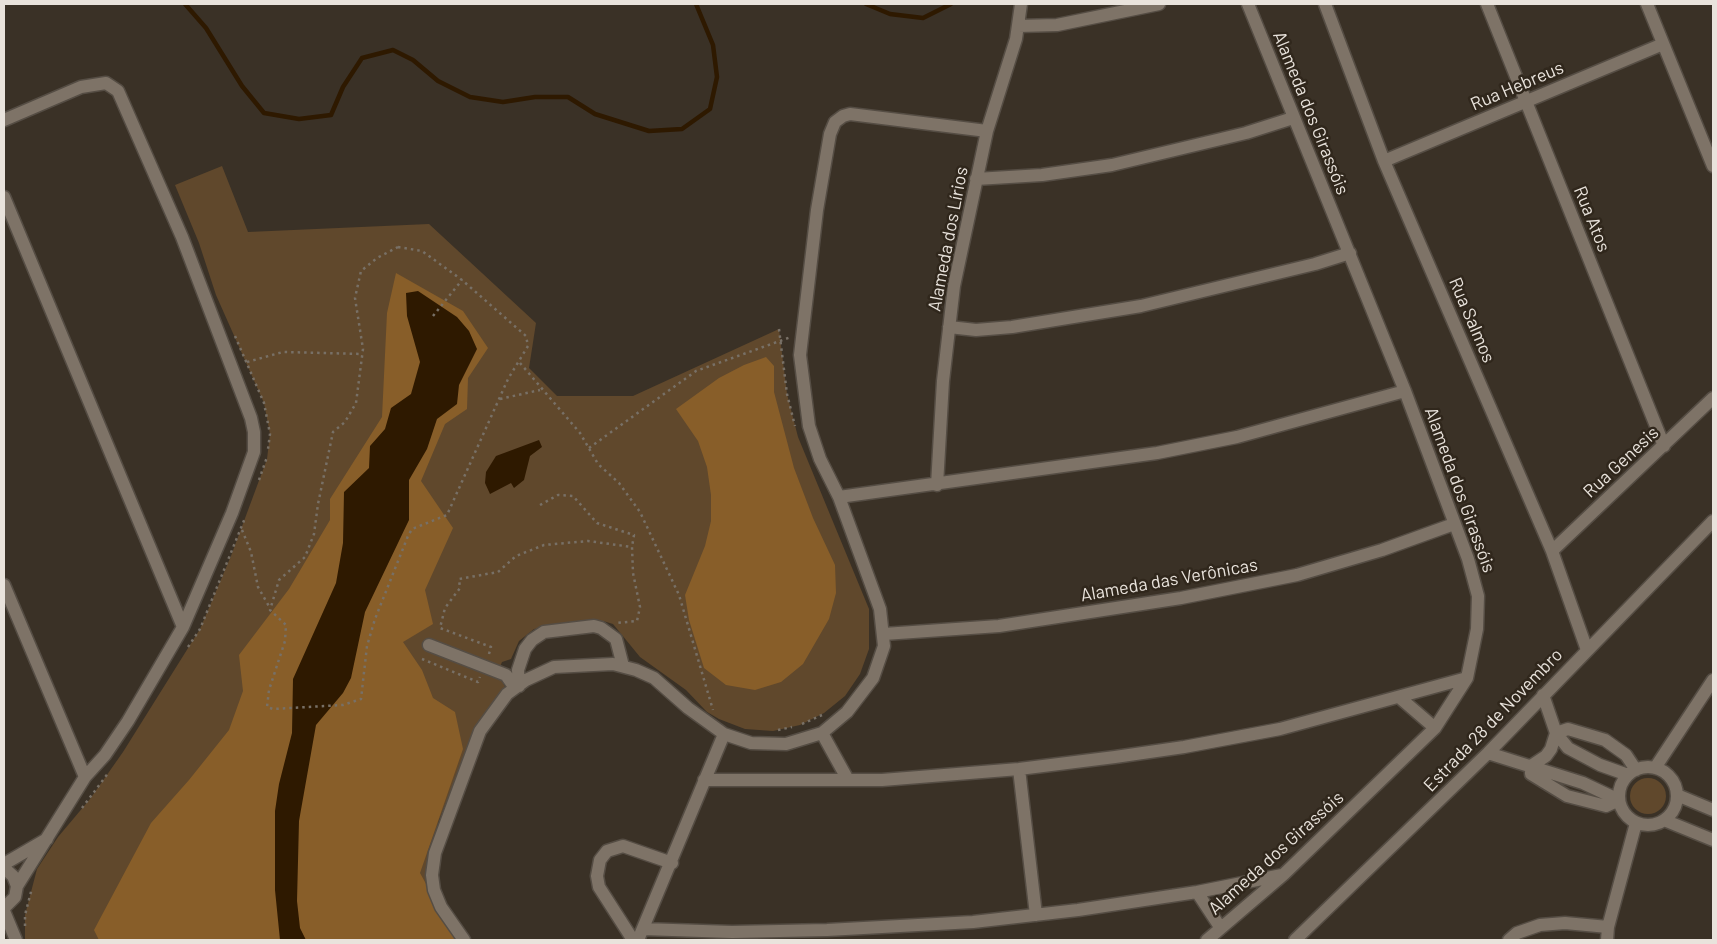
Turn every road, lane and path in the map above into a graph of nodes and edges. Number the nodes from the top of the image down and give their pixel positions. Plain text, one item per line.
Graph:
1 (1021, 4) edge
2 (1158, 4) edge
3 (1248, 4) edge
4 (1325, 4) edge
5 (1488, 4) edge
6 (1647, 4) edge
7 (1018, 26) junction
8 (1663, 44) junction
9 (1526, 102) junction
10 (1293, 118) junction
11 (4, 120) edge
12 (987, 131) junction
13 (1384, 161) junction
14 (1713, 166) edge
15 (976, 179) junction
16 (4, 197) edge
17 (1350, 253) junction
18 (462, 280) junction
19 (433, 316) dead end
20 (949, 327) junction
21 (232, 328) dead end
22 (779, 329) dead end
23 (801, 333) junction
24 (781, 340) junction
25 (362, 354) junction
26 (247, 362) junction
27 (520, 363) junction
28 (540, 390) junction
29 (1405, 391) junction
30 (1713, 398) edge
31 (500, 399) junction
32 (796, 430) dead end
33 (1664, 446) junction
34 (589, 448) junction
35 (937, 485) junction
36 (257, 486) dead end
37 (840, 497) junction
38 (540, 505) dead end
39 (248, 512) dead end
40 (1713, 521) edge
41 (1454, 524) junction
42 (242, 530) dead end
43 (632, 547) junction
44 (1552, 551) junction
45 (4, 585) edge
46 (270, 610) junction
47 (184, 627) junction
48 (617, 627) dead end
49 (884, 634) junction
50 (429, 645) dead end
51 (1587, 650) junction
52 (185, 651) dead end
53 (623, 666) junction
54 (498, 672) junction
55 (1467, 678) junction
56 (1713, 680) edge
57 (517, 687) junction
58 (1543, 695) junction
59 (1398, 697) junction
60 (707, 712) dead end
61 (824, 714) dead end
62 (1436, 728) junction
63 (772, 730) dead end
64 (822, 733) junction
65 (1556, 733) junction
66 (724, 734) junction
67 (1488, 753) junction
68 (1531, 766) junction
69 (112, 768) dead end
70 (1654, 768) junction
71 (1019, 769) junction
72 (1632, 772) junction
73 (85, 777) junction
74 (704, 780) junction
75 (848, 780) junction
76 (1677, 795) junction
77 (1619, 800) junction
78 (1713, 810) edge
79 (77, 814) dead end
80 (1664, 820) junction
81 (1636, 822) junction
82 (49, 837) junction
83 (1713, 840) edge
84 (672, 863) junction
85 (4, 864) edge
86 (4, 868) edge
87 (1283, 875) junction
88 (16, 886) junction
89 (32, 887) dead end
90 (1197, 892) junction
91 (4, 909) edge
92 (1036, 916) junction
93 (1220, 927) junction
94 (1608, 927) junction
95 (641, 935) edge
96 (20, 936) edge
97 (464, 940) edge
98 (633, 940) edge
99 (1207, 940) edge
100 (1295, 940) edge
101 (1509, 940) edge
102 (1607, 940) edge

1 - 7 street, Alameda dos Lírios
2 - 7 street
3 - 10 street, Alameda dos Girassóis
4 - 13 street, Rua Salmos
5 - 9 street, Rua Atos
6 - 8 street
7 - 12 street, Alameda dos Lírios
8 - 9 street, Rua Hebreus
8 - 14 street
9 - 13 street, Rua Hebreus
9 - 33 street, Rua Atos
10 - 15 street
10 - 17 street, Alameda dos Girassóis
11 - 47 street
12 - 15 street, Alameda dos Lírios
12 - 23 street
13 - 44 street, Rua Salmos
15 - 20 street, Alameda dos Lírios
16 - 47 street
17 - 20 street
17 - 29 street, Alameda dos Girassóis
18 - 19 path
18 - 25 path
18 - 27 path
20 - 35 street, Alameda dos Lírios
21 - 26 path
22 - 24 path
23 - 24 path
23 - 37 street
24 - 32 path
24 - 34 path
25 - 26 path
25 - 46 path
26 - 36 path
27 - 28 path
27 - 31 path
28 - 31 path
28 - 34 path
29 - 35 street
29 - 41 street, Alameda dos Girassóis
30 - 33 street, Rua Genesis
31 - 46 path
33 - 44 street, Rua Genesis
34 - 60 path
35 - 37 street
37 - 49 street
38 - 43 path
39 - 52 path
40 - 51 street, Estrada 28 de Novembro
41 - 49 street, Alameda das Verônicas
41 - 55 street, Alameda dos Girassóis
42 - 46 path
43 - 48 path
43 - 54 path
44 - 51 street, Rua Salmos
45 - 73 street
47 - 73 street
49 - 64 street
50 - 54 street
51 - 58 street, Estrada 28 de Novembro
53 - 57 street
53 - 57 street
53 - 66 street
54 - 57 street
55 - 59 street
55 - 62 street, Alameda dos Girassóis
56 - 70 street
57 - 97 street
58 - 65 street
58 - 67 street, Estrada 28 de Novembro
59 - 62 street
59 - 71 street
61 - 63 path
62 - 87 street, Alameda dos Girassóis
64 - 66 street
64 - 75 street
65 - 68 street
65 - 72 street
65 - 72 street
66 - 74 street
67 - 68 street
67 - 100 street, Estrada 28 de Novembro
68 - 77 street
68 - 77 street
69 - 79 path
70 - 72 street
70 - 76 street
71 - 75 street
71 - 92 street
72 - 77 street
73 - 82 street
74 - 75 street
74 - 84 street
76 - 78 street
76 - 80 street
77 - 81 street
80 - 81 street
80 - 83 street
81 - 94 street
82 - 85 street
82 - 88 street
84 - 95 street
84 - 98 street
86 - 88 street
87 - 90 street
87 - 93 street, Alameda dos Girassóis
88 - 91 street
89 - 96 path
90 - 92 street
90 - 93 street
91 - 96 street
92 - 95 street
93 - 99 street, Alameda dos Girassóis
94 - 101 street
94 - 102 street

